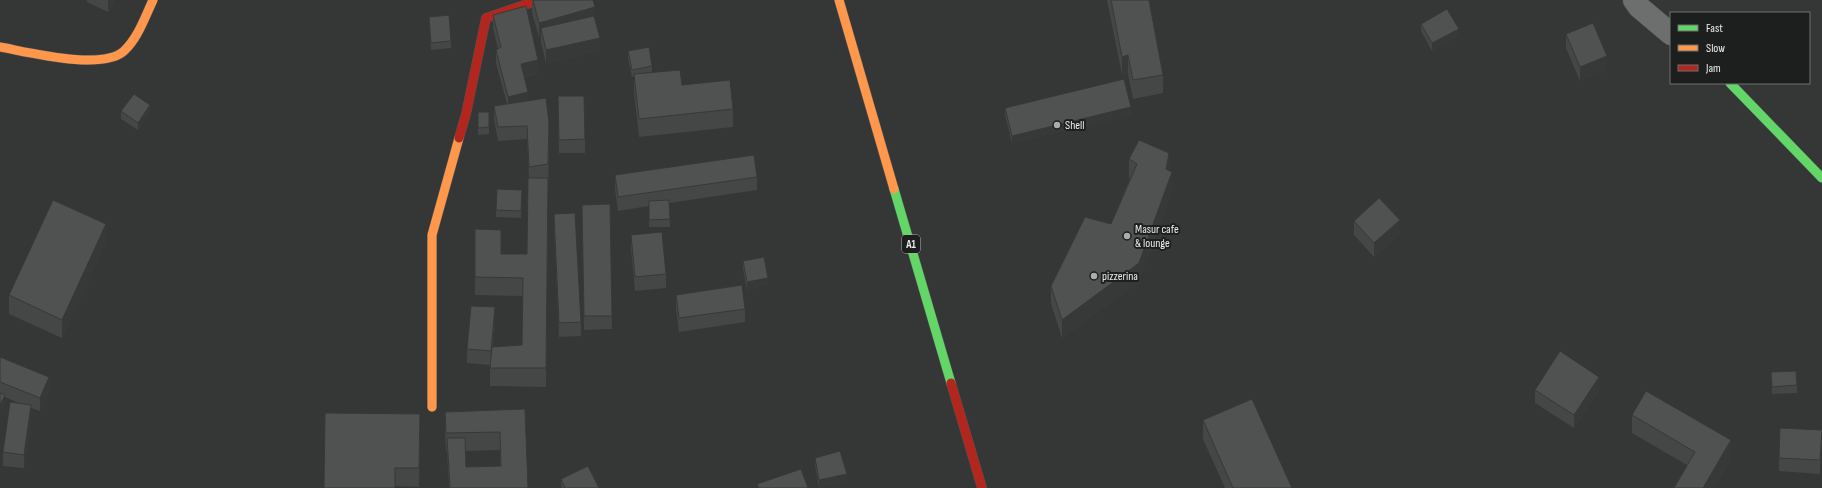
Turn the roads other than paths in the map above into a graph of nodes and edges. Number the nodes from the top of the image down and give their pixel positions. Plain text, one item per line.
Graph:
1 (153, 0) edge
2 (539, 0) edge
3 (839, 0) edge
4 (1634, 0) edge
5 (1670, 33) edge
6 (0, 47) edge
7 (1731, 84) edge
8 (1822, 178) edge
9 (432, 407) dead end
10 (982, 488) edge

1 - 6 main road
2 - 9 main road
3 - 10 main road, A1 / A1
4 - 5 street
7 - 8 main road

